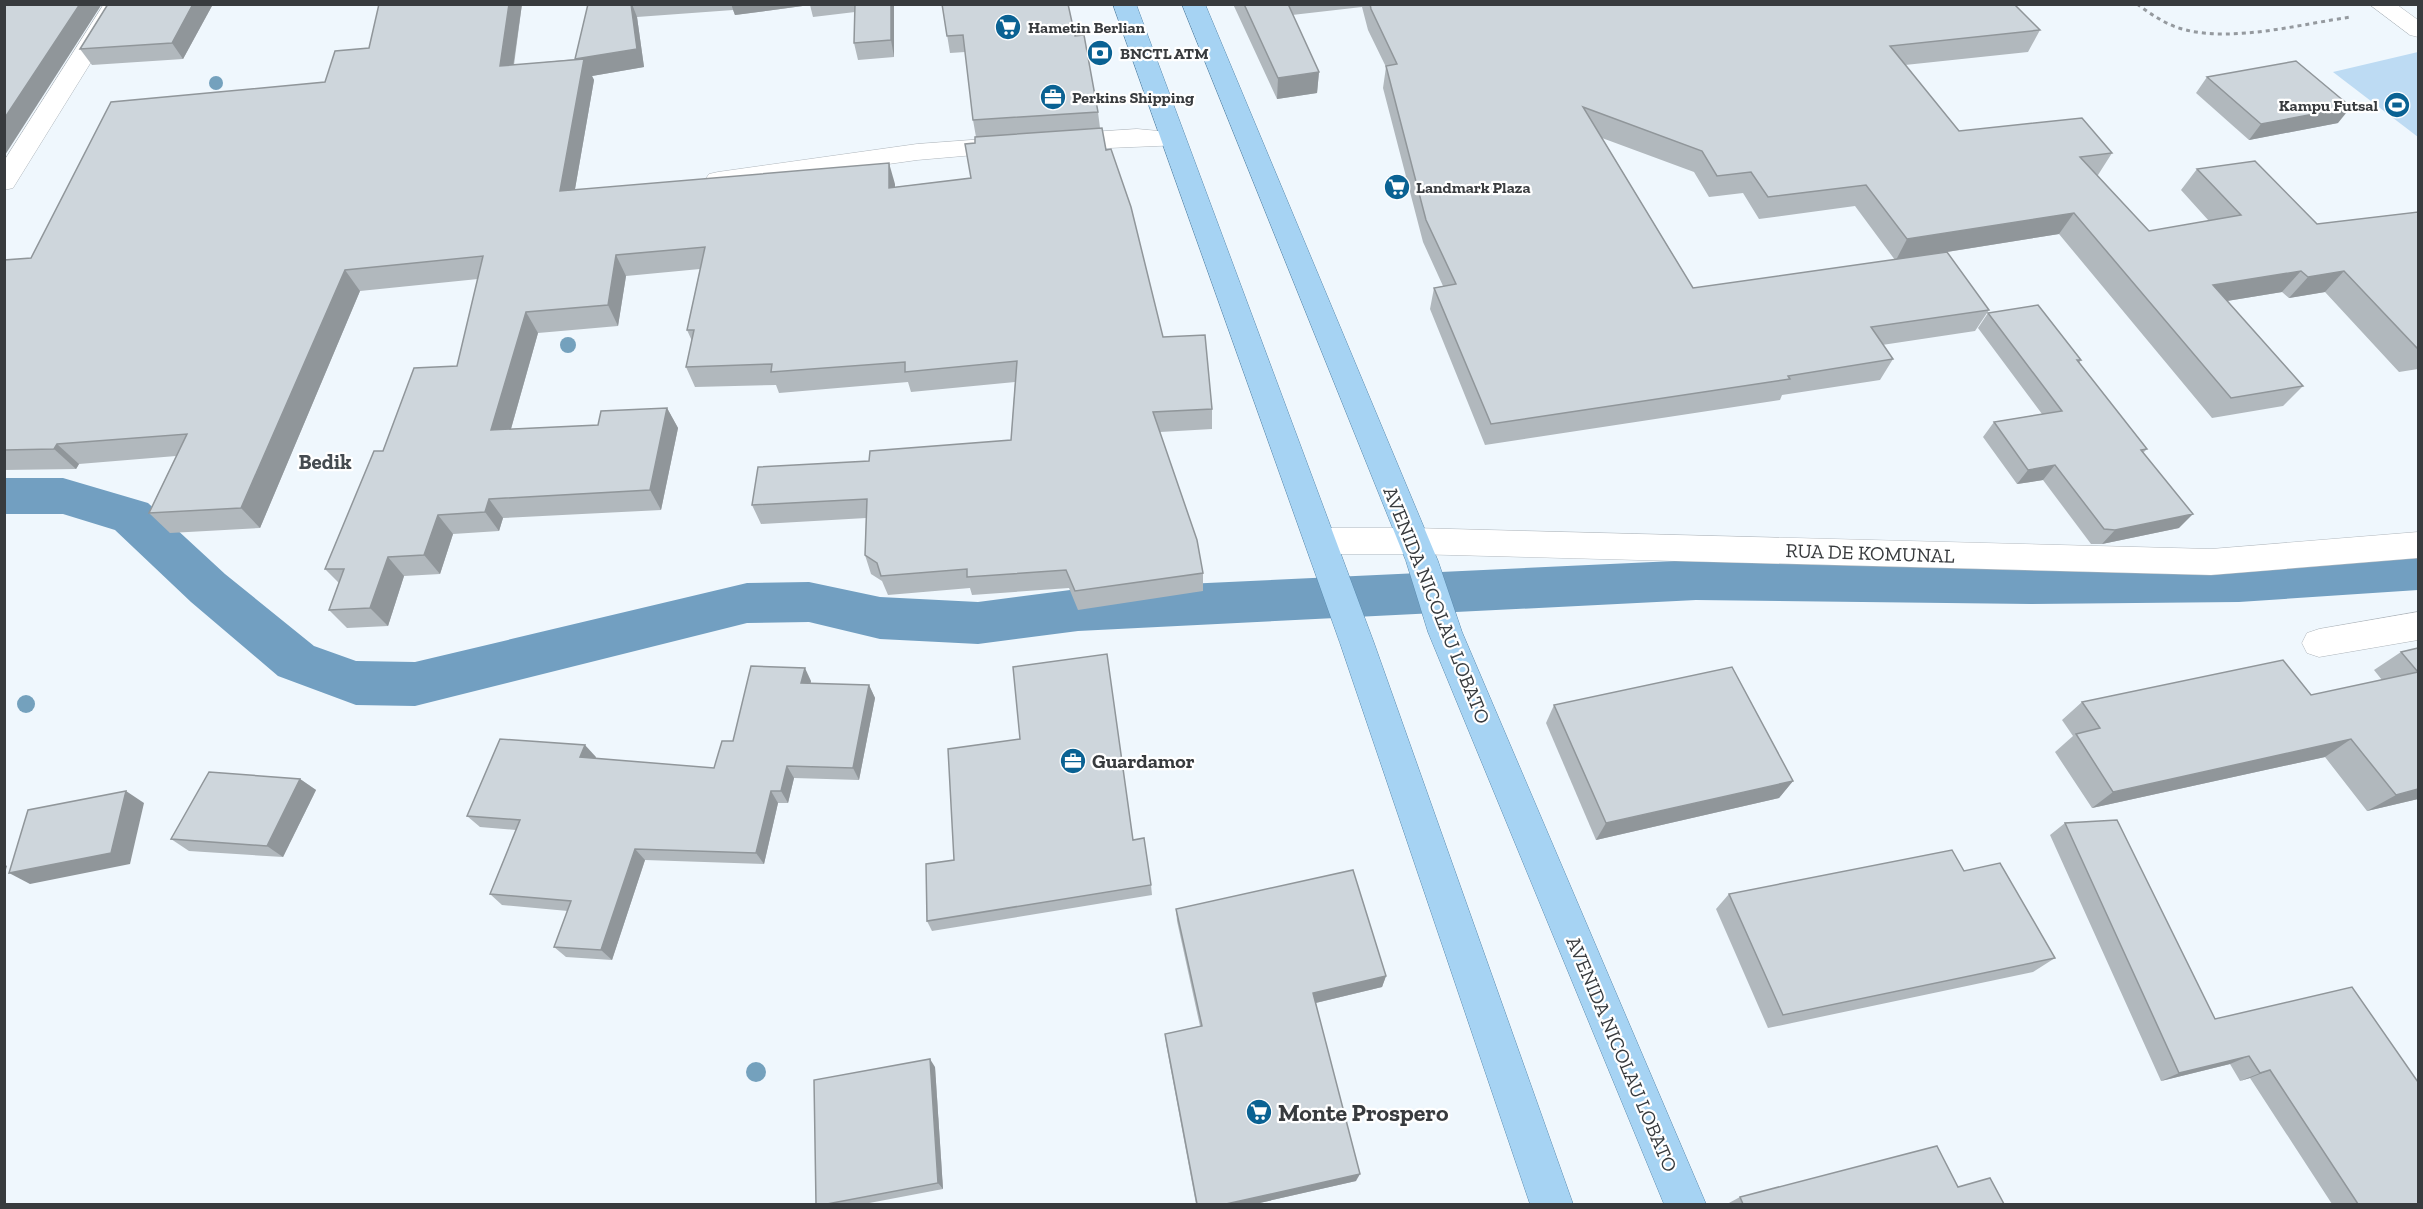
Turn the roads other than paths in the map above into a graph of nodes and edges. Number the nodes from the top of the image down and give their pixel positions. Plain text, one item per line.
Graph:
1 (116, 4) edge
2 (1124, 4) edge
3 (1193, 4) edge
4 (2386, 8) edge
5 (2418, 30) edge
6 (1172, 138) junction
7 (4, 182) edge
8 (697, 183) edge
9 (1320, 541) junction
10 (2418, 545) edge
11 (1417, 551) junction
12 (2418, 626) edge
13 (2319, 643) dead end
14 (1552, 1204) edge
15 (1685, 1204) edge

1 - 7 street
2 - 6 main road
3 - 11 main road, AVENIDA NICOLAU LOBATO
4 - 5 street
6 - 8 street
6 - 9 main road
9 - 11 street, RUA DE KOMUNAL
9 - 14 main road
10 - 11 street, RUA DE KOMUNAL
11 - 15 main road, AVENIDA NICOLAU LOBATO
12 - 13 street

